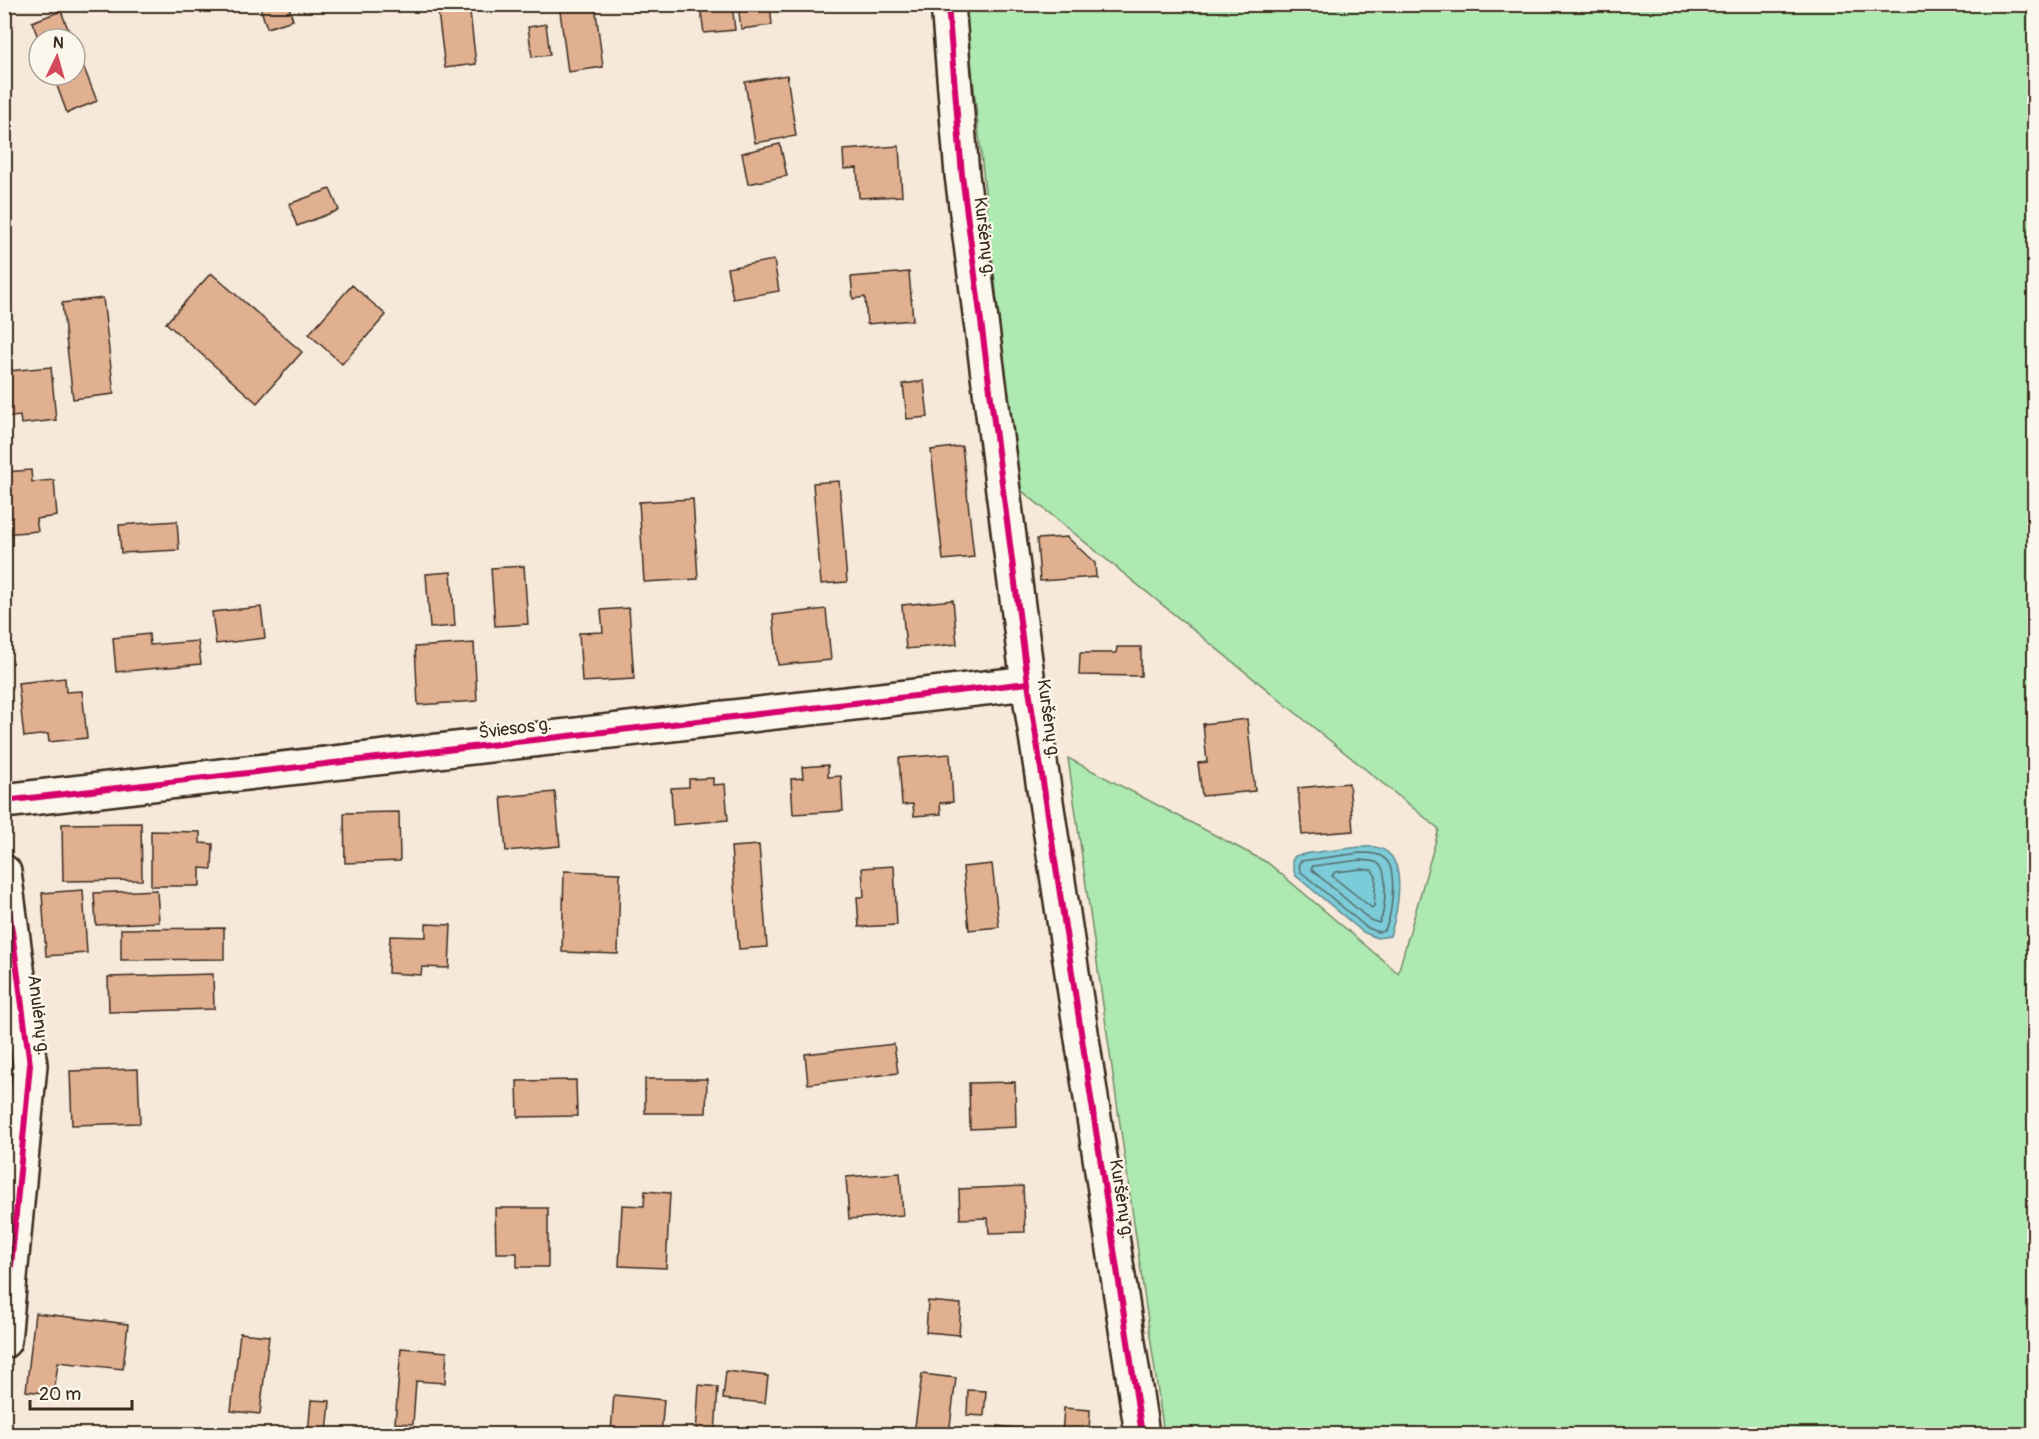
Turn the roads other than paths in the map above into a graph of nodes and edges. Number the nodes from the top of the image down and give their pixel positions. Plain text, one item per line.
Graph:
1 (948, 4) edge
2 (1028, 683) junction
3 (4, 801) edge
4 (4, 872) edge
5 (4, 1341) edge
6 (1142, 1434) edge

1 - 2 street, Kuršėnų g.
2 - 3 street, Šviesos g.
2 - 6 street, Kuršėnų g.
4 - 5 street, Anulėnų g.

